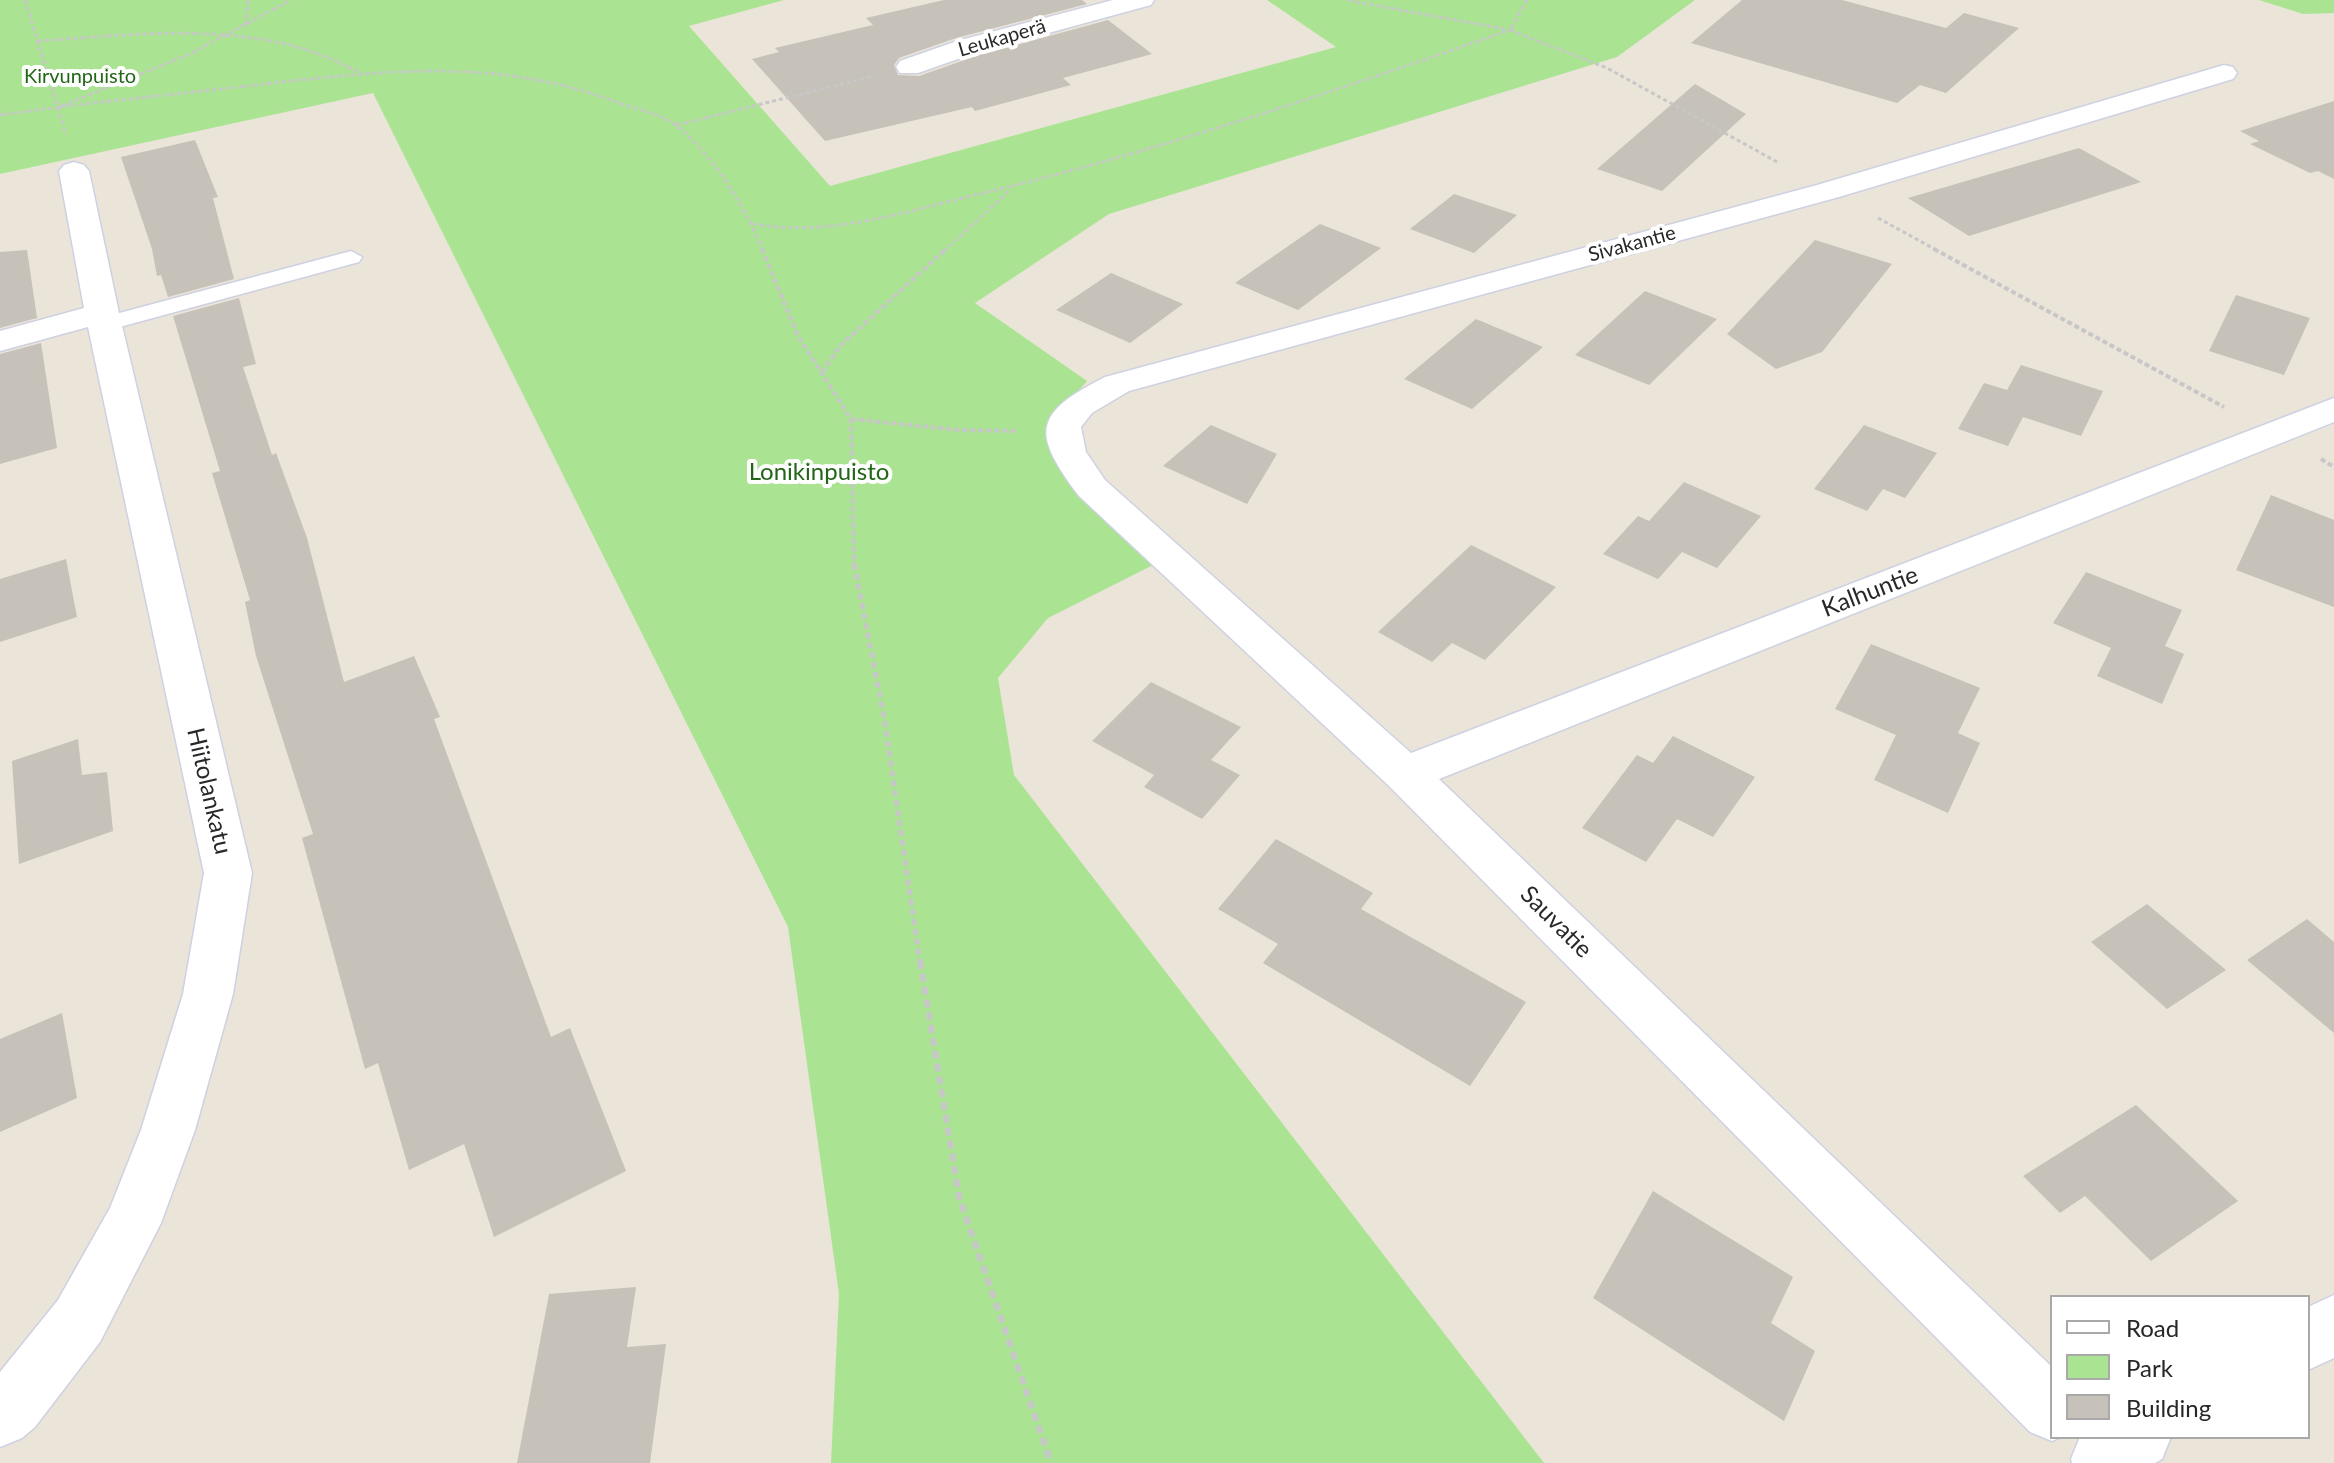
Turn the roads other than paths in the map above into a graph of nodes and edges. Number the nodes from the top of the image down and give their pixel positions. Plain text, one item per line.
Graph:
1 (1142, 0) edge
2 (909, 67) road end
3 (2224, 73) dead end
4 (74, 171) dead end
5 (351, 257) dead end
6 (104, 318) junction
7 (0, 341) edge
8 (2334, 409) edge
9 (1060, 436) joint
10 (1405, 774) junction
11 (2334, 1325) edge
12 (2310, 1339) edge
13 (2050, 1408) edge
14 (0, 1416) edge

1 - 2 street, Leukaperä
3 - 9 street, Sivakantie
4 - 6 street, Hiitolankatu
5 - 6 lane
6 - 7 street
6 - 14 street, Hiitolankatu
8 - 10 street, Kalhuntie
9 - 10 street, Sauvatie
10 - 13 street, Sauvatie
11 - 12 street

